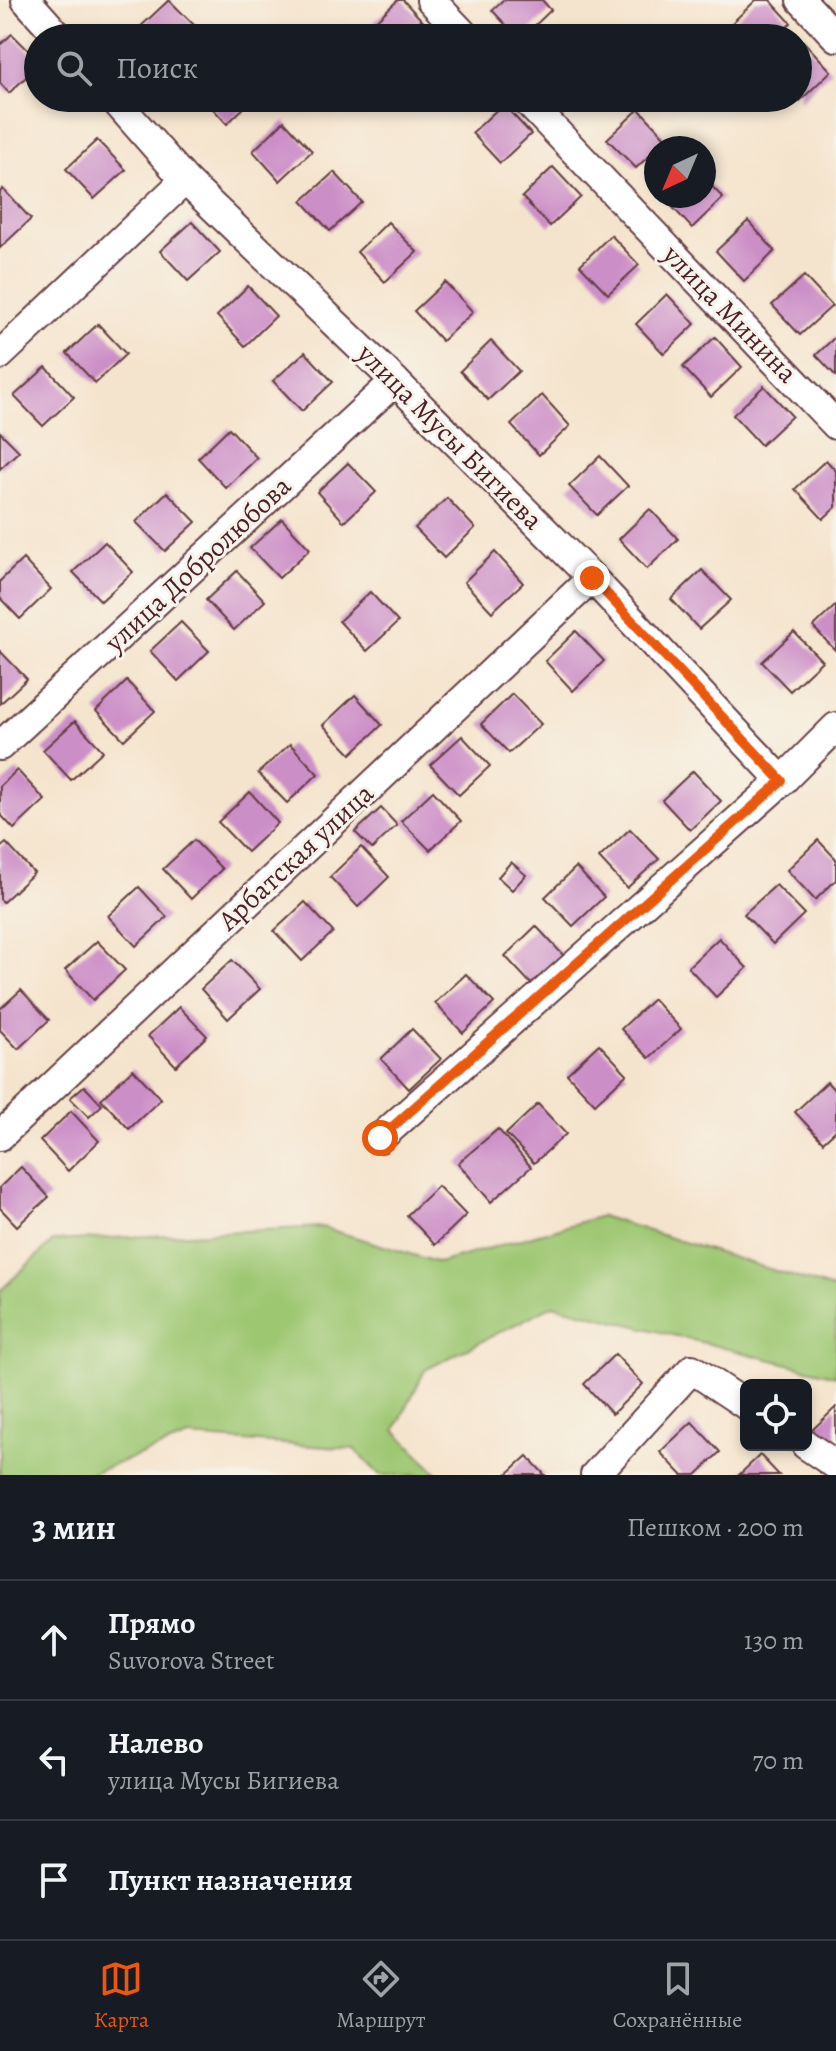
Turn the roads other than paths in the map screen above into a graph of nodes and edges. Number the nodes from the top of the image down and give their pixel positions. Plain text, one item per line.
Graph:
1 (26, 0) edge
2 (431, 0) edge
3 (801, 0) edge
4 (47, 24) edge
5 (454, 24) edge
6 (836, 37) edge
7 (125, 112) edge
8 (537, 112) edge
9 (185, 180) junction
10 (0, 355) edge
11 (395, 381) junction
12 (836, 425) edge
13 (592, 578) junction
14 (836, 727) edge
15 (0, 746) edge
16 (782, 781) junction
17 (0, 1136) edge
18 (380, 1138) dead end
19 (740, 1401) edge
20 (812, 1449) edge
21 (836, 1465) edge
22 (595, 1475) edge

1 - 4 street
2 - 5 street
3 - 6 street
7 - 9 street, улица Мусы Бигиева
8 - 12 street, улица Минина
9 - 10 street
9 - 11 street, улица Мусы Бигиева
11 - 13 street, улица Мусы Бигиева
11 - 15 street, улица Добролюбова
13 - 16 street, улица Мусы Бигиева
13 - 17 street, Арбатская улица
14 - 16 street
16 - 18 street
19 - 22 street
20 - 21 street

